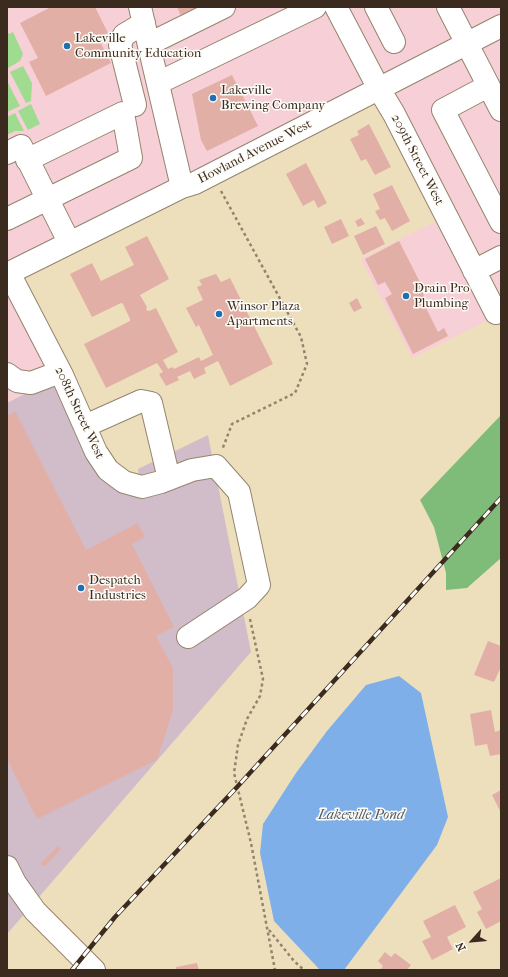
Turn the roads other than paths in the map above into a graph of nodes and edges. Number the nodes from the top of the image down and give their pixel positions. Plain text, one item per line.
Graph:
1 (224, 7) edge
2 (315, 7) edge
3 (336, 7) edge
4 (376, 7) edge
5 (448, 7) edge
6 (142, 15) edge
7 (501, 26) edge
8 (394, 42) dead end
9 (149, 44) junction
10 (467, 44) junction
11 (488, 86) junction
12 (379, 89) junction
13 (159, 90) junction
14 (129, 109) junction
15 (501, 110) edge
16 (7, 153) edge
17 (27, 160) junction
18 (182, 187) junction
19 (47, 199) junction
20 (7, 219) edge
21 (501, 222) edge
22 (69, 242) junction
23 (501, 257) edge
24 (474, 271) junction
25 (8, 273) edge
26 (496, 313) dead end
27 (60, 372) junction
28 (7, 374) edge
29 (84, 426) junction
30 (169, 480) junction
31 (188, 637) dead end
32 (7, 867) edge
33 (94, 970) edge

1 - 9 street
2 - 13 street
3 - 12 street, 209th Street West
4 - 8 street
5 - 10 street
6 - 9 street
6 - 14 street
7 - 10 street, Howland Avenue West
9 - 13 street
10 - 11 street
10 - 12 street, Howland Avenue West
11 - 15 street
11 - 21 street
12 - 18 street, Howland Avenue West
12 - 24 street, 209th Street West
13 - 14 street
13 - 18 street
14 - 17 street
14 - 19 street
16 - 17 street
17 - 19 street
18 - 22 street, Howland Avenue West
19 - 20 street
19 - 22 street
22 - 25 street, Howland Avenue West
23 - 24 street
24 - 26 street, 209th Street West
25 - 27 street, 208th Street West
27 - 28 street
27 - 29 street, 208th Street West
29 - 30 street, 208th Street West
29 - 30 street
30 - 31 street, 208th Street West
32 - 33 street

